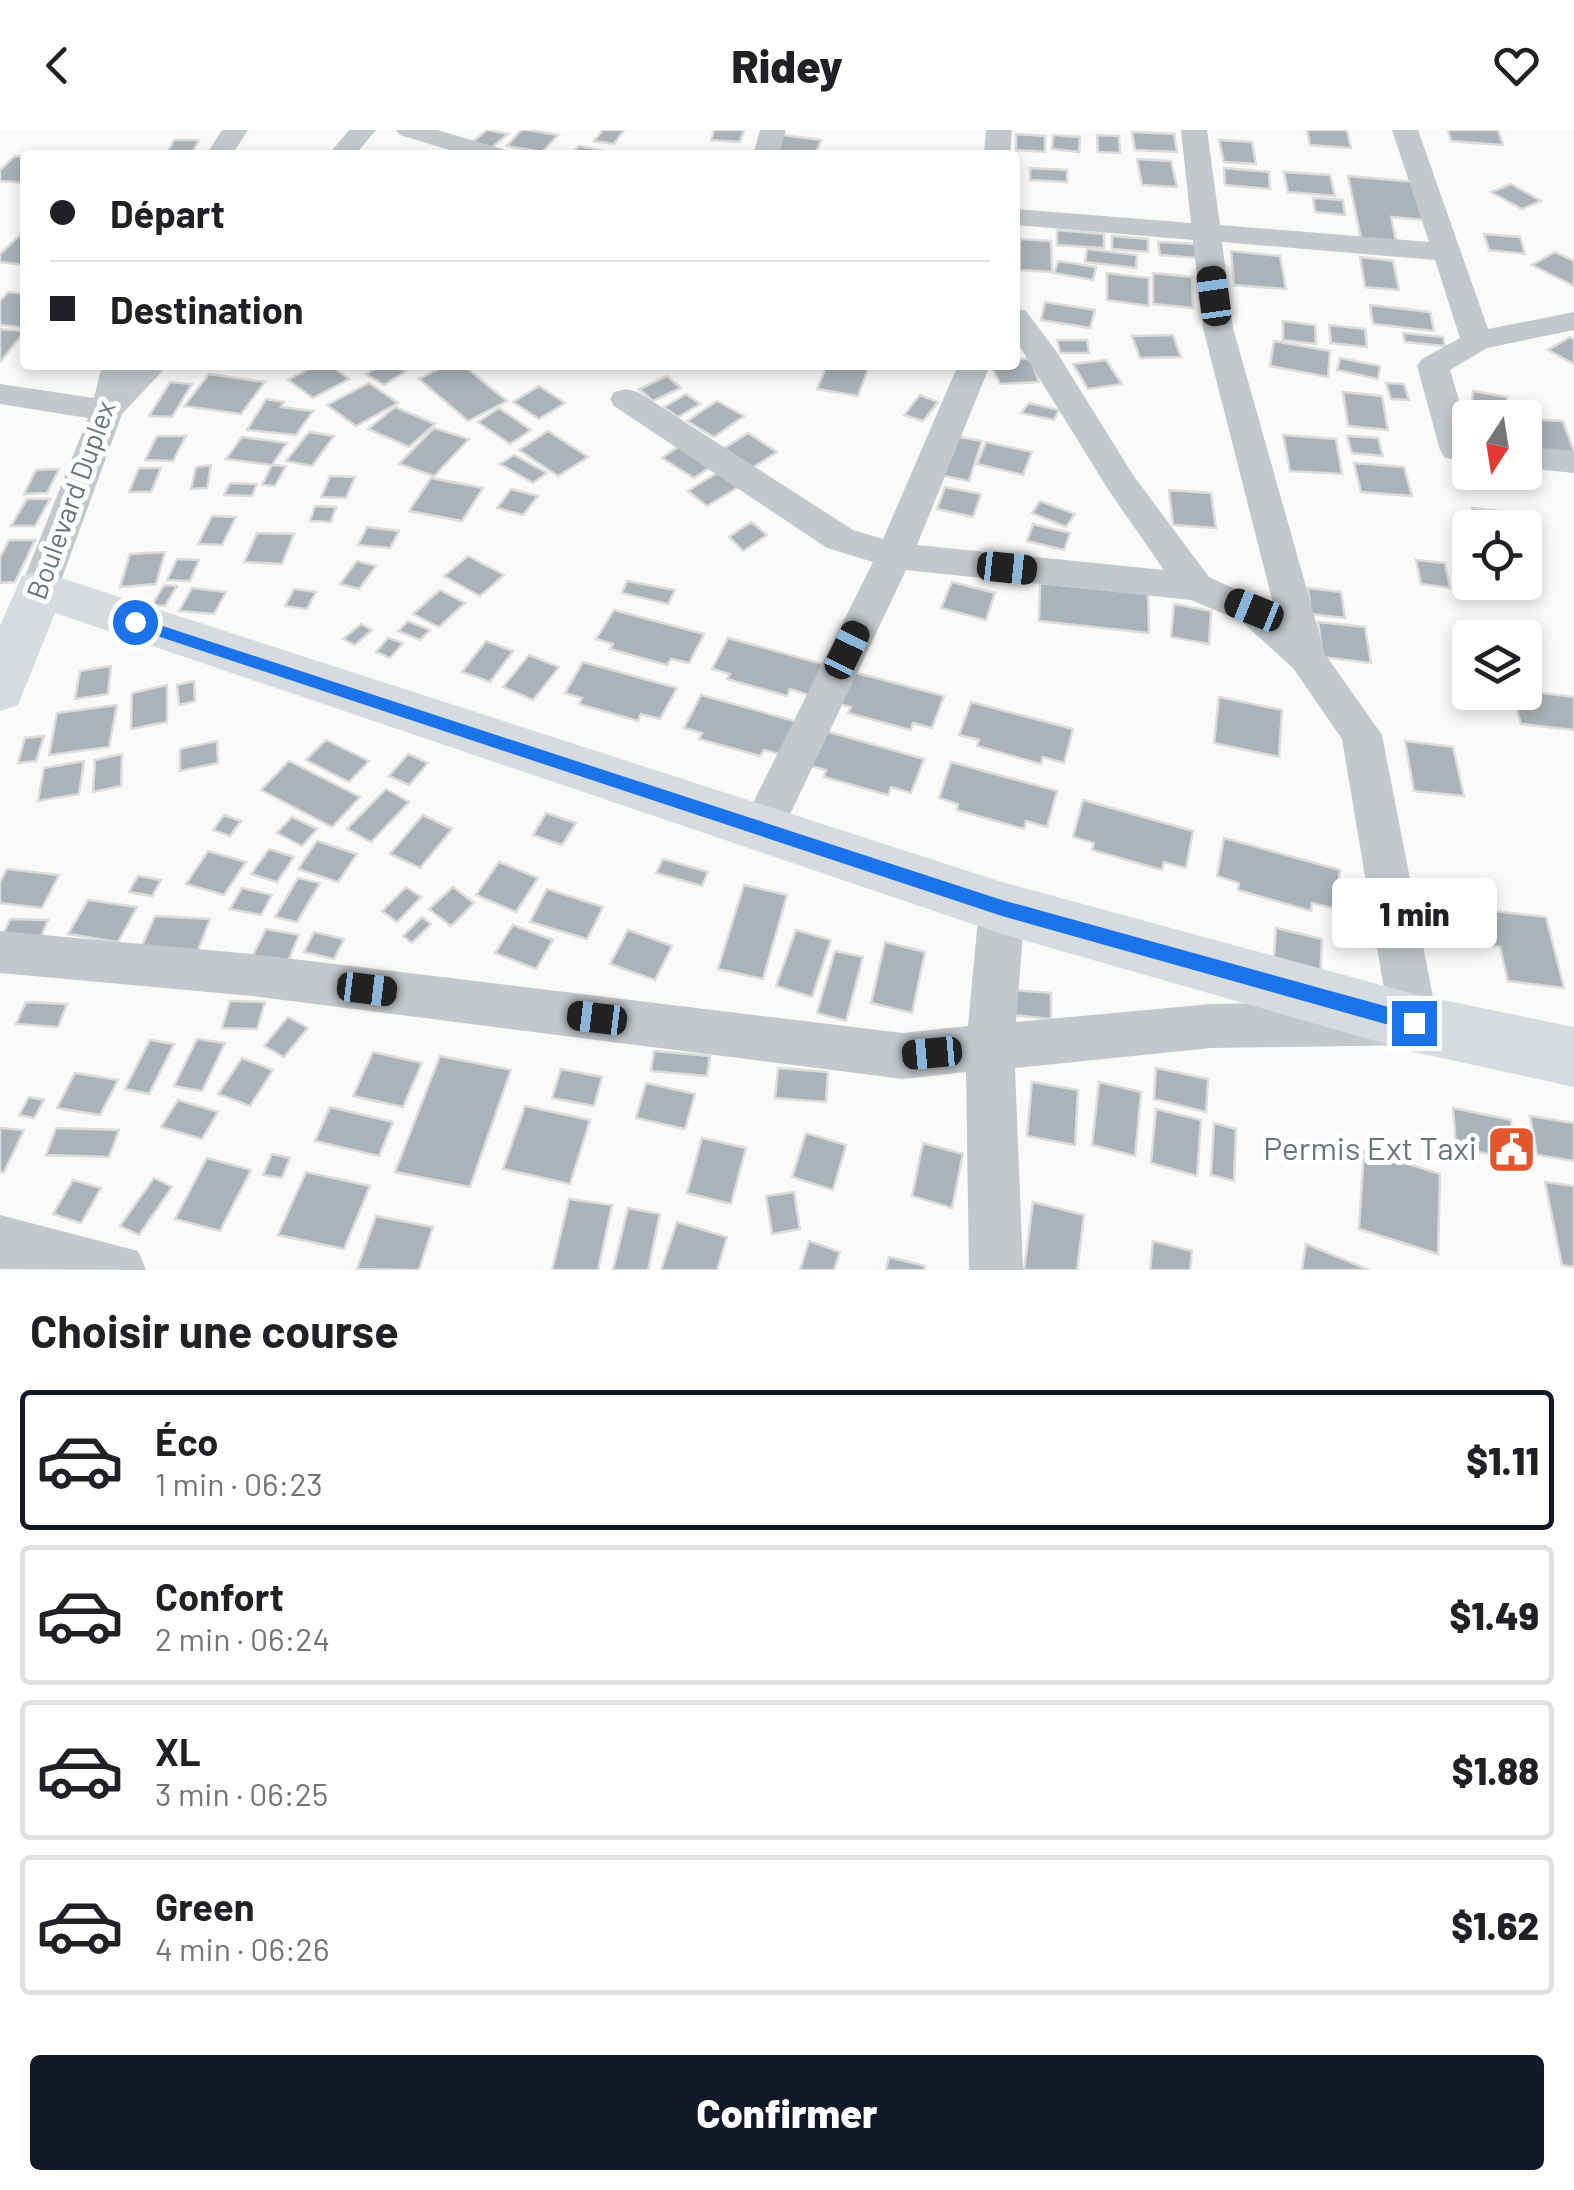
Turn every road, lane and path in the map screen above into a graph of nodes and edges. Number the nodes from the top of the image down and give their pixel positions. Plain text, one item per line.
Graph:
1 (363, 130) edge
2 (409, 130) edge
3 (1194, 130) edge
4 (1406, 130) edge
5 (345, 150) edge
6 (477, 150) edge
7 (1020, 218) edge
8 (1205, 234) junction
9 (1447, 252) junction
10 (1574, 321) edge
11 (1020, 324) edge
12 (1476, 341) junction
13 (117, 370) edge
14 (148, 370) edge
15 (972, 370) edge
16 (0, 394) edge
17 (626, 400) dead end
18 (107, 410) junction
19 (1452, 432) edge
20 (1542, 459) edge
21 (1574, 462) edge
22 (894, 556) junction
23 (1196, 587) junction
24 (38, 589) junction
25 (1307, 658) junction
26 (0, 691) edge
27 (762, 829) junction
28 (1002, 908) junction
29 (0, 952) edge
30 (1414, 1023) junction
31 (990, 1047) junction
32 (1574, 1057) edge
33 (0, 1242) edge
34 (119, 1270) edge
35 (996, 1270) edge

1 - 5 street
2 - 6 street
3 - 8 street
4 - 9 street
7 - 8 street
8 - 9 street
8 - 25 street
9 - 12 street
10 - 12 street
11 - 23 street
12 - 19 street
13 - 18 street, Boulevard Duplex
14 - 18 street
15 - 22 street
16 - 18 street
17 - 22 street
18 - 24 street, Boulevard Duplex
20 - 21 street
22 - 23 street
22 - 27 street
23 - 25 street
24 - 26 main road, Boulevard Duplex
24 - 27 main road
25 - 30 street
27 - 28 main road
28 - 30 main road
28 - 31 street
29 - 31 street
30 - 31 street
30 - 32 main road
31 - 35 street
33 - 34 street

